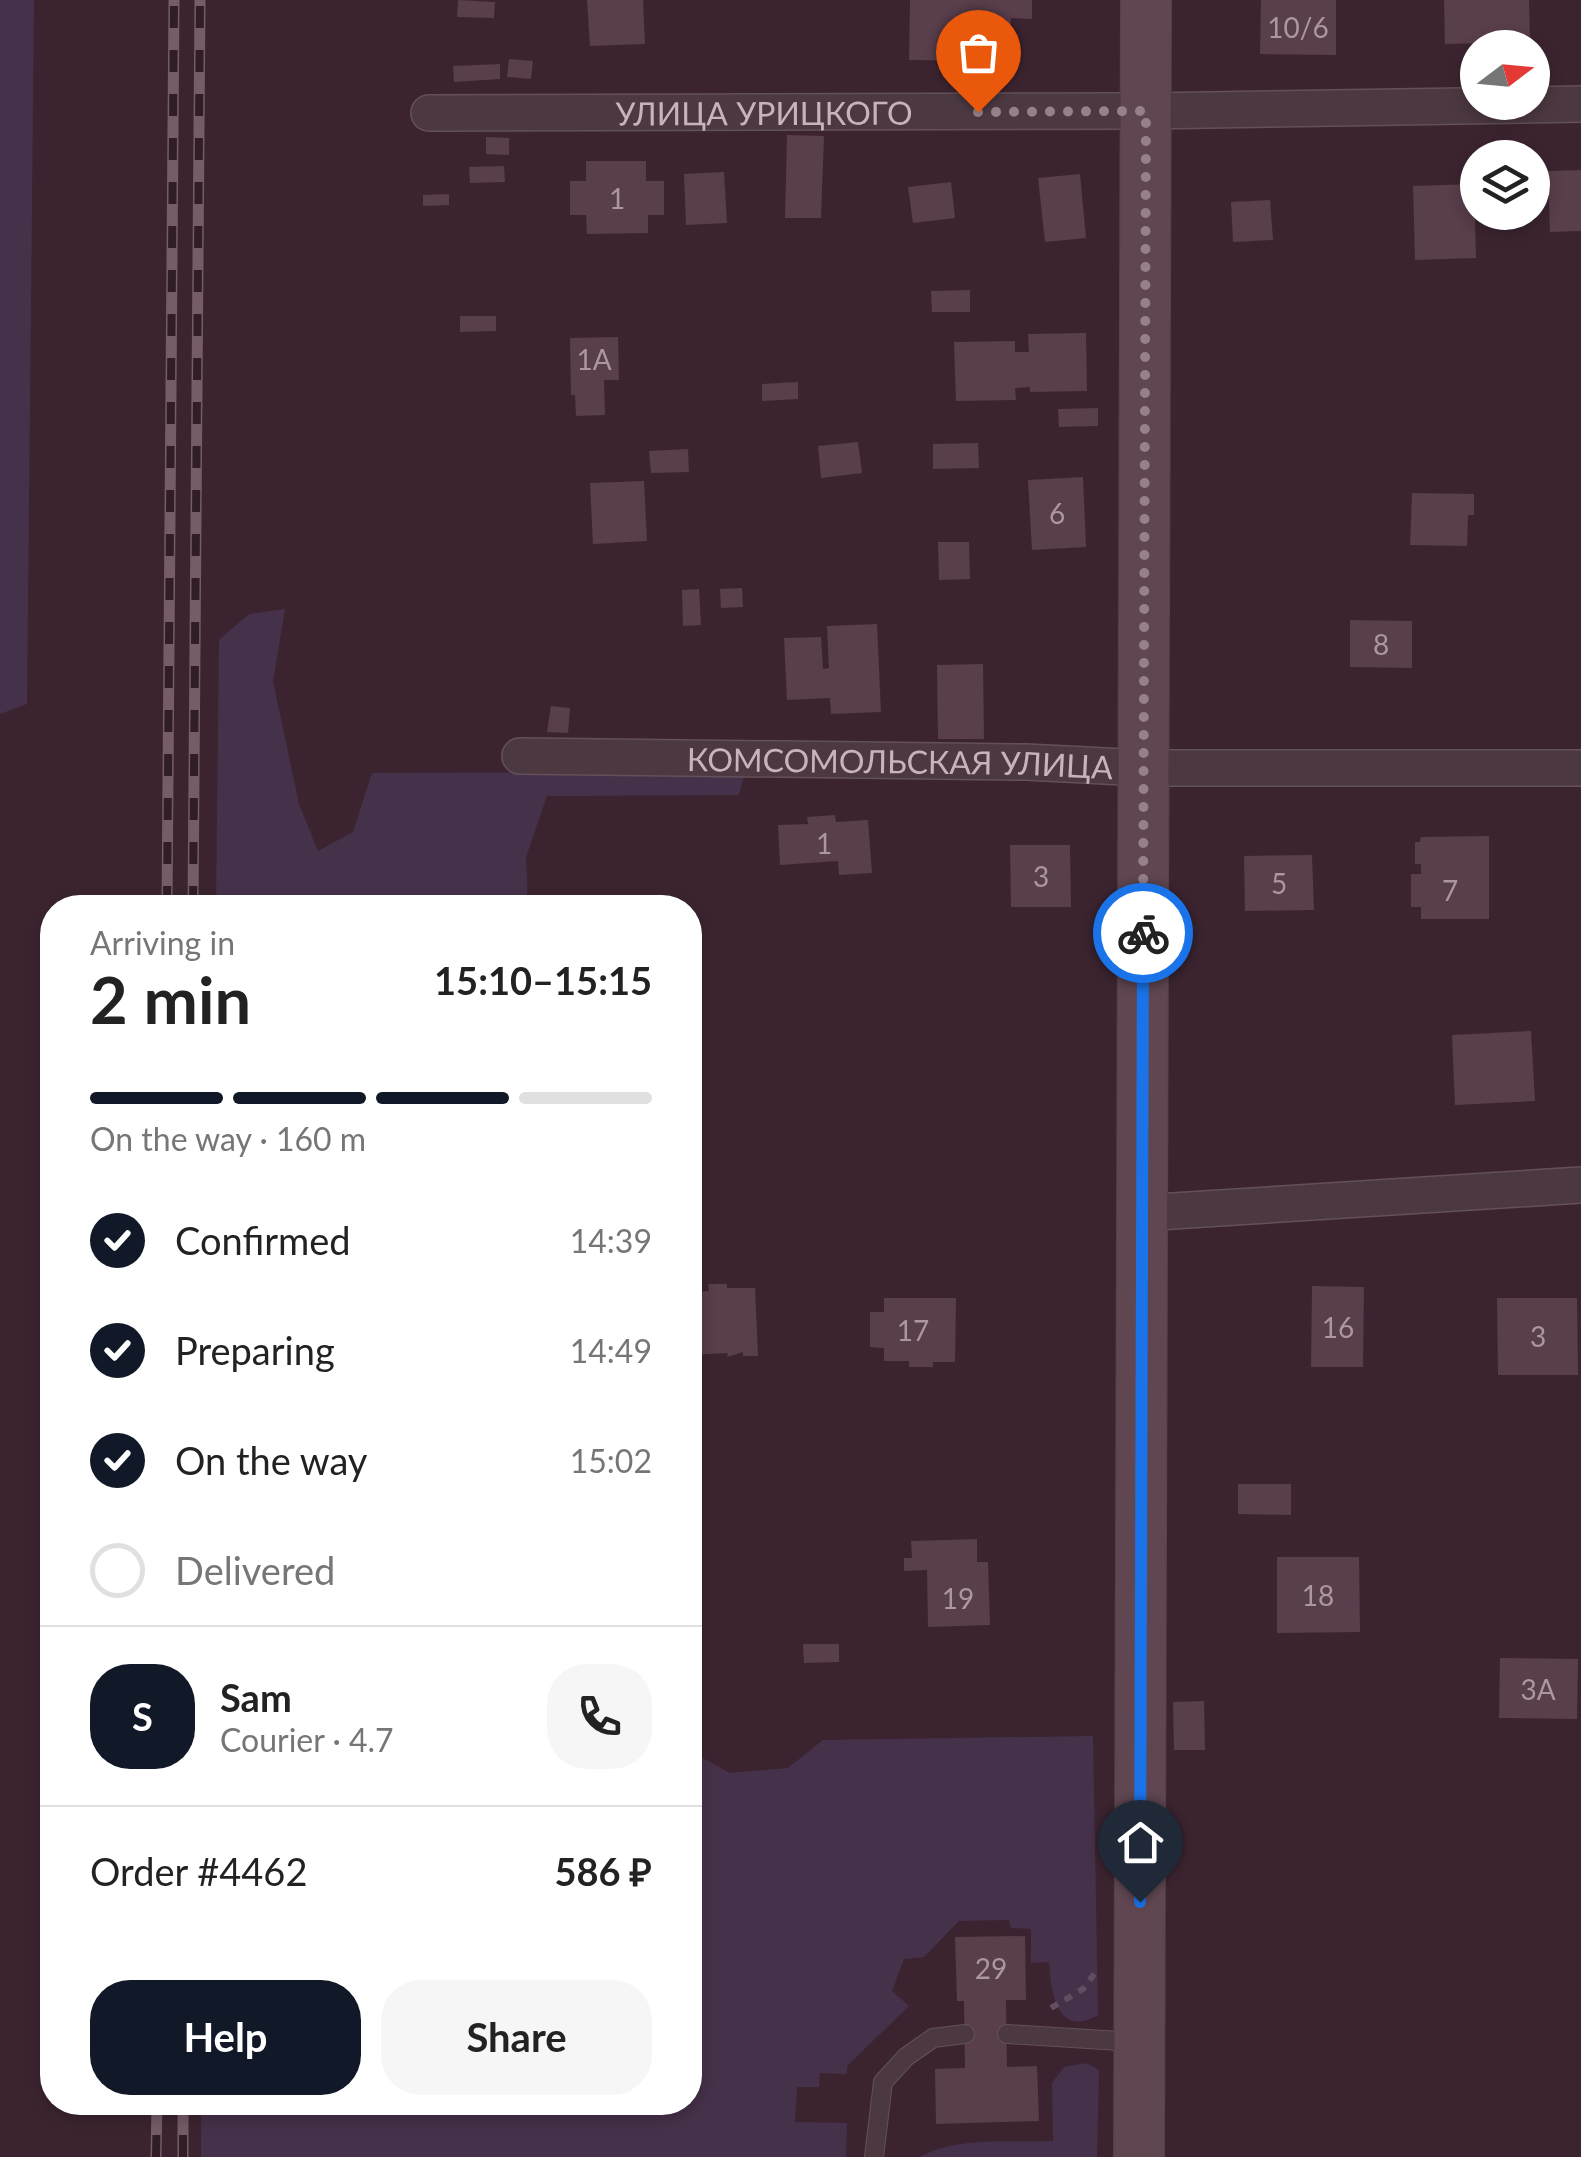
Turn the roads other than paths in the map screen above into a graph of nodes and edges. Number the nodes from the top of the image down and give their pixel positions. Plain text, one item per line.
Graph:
1 (1146, 0) edge
2 (1581, 104) edge
3 (1146, 111) junction
4 (429, 113) dead end
5 (520, 756) dead end
6 (1144, 768) junction
7 (1581, 768) edge
8 (1581, 1184) edge
9 (1141, 1213) junction
10 (965, 2034) dead end
11 (1006, 2034) dead end
12 (1138, 2042) junction
13 (874, 2157) edge
14 (1139, 2157) edge

1 - 3 street
2 - 3 street, УЛИЦА УРИЦКОГО
3 - 4 street, УЛИЦА УРИЦКОГО
3 - 6 street
5 - 6 street, КОМСОМОЛЬСКАЯ УЛИЦА
6 - 7 street, КОМСОМОЛЬСКАЯ УЛИЦА
6 - 9 street
8 - 9 street
9 - 12 street
10 - 13 lane
11 - 12 lane
12 - 14 street

